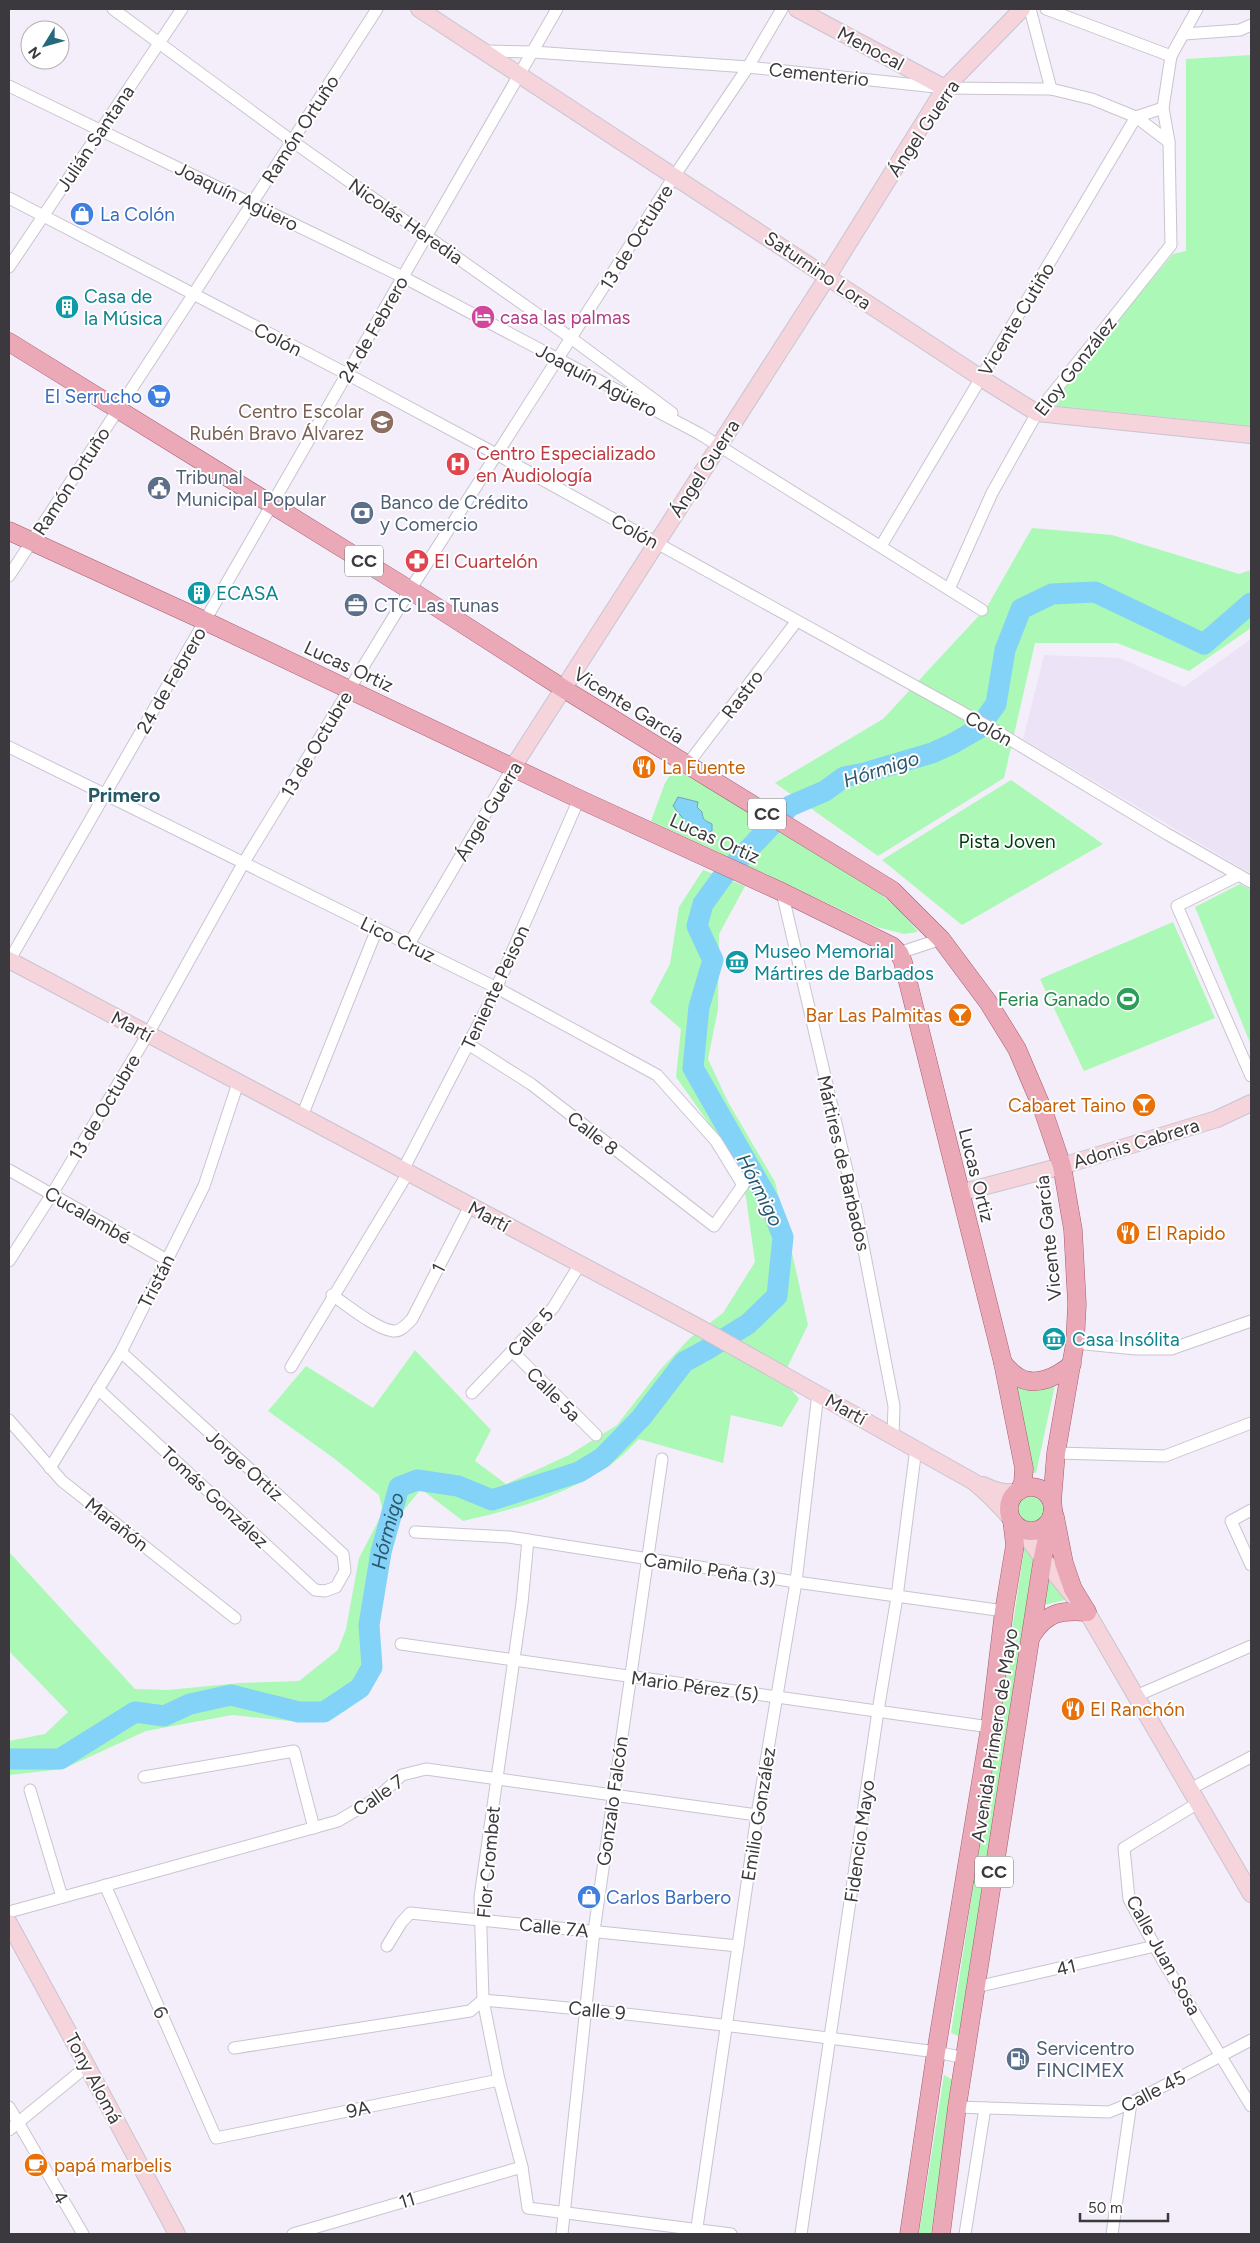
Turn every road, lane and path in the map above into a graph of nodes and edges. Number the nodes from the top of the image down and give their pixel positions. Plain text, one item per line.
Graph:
1 (112, 9) edge
2 (182, 9) edge
3 (377, 9) edge
4 (419, 9) edge
5 (557, 9) edge
6 (782, 9) edge
7 (797, 9) edge
8 (1022, 9) edge
9 (1030, 9) edge
10 (1046, 9) edge
11 (1197, 9) edge
12 (1251, 26) edge
13 (1184, 34) junction
14 (159, 43) junction
15 (485, 51) junction
16 (532, 52) junction
17 (1171, 56) junction
18 (748, 67) junction
19 (519, 75) junction
20 (9, 86) edge
21 (945, 88) junction
22 (1051, 89) junction
23 (1163, 108) junction
24 (1136, 117) junction
25 (101, 130) junction
26 (292, 141) junction
27 (1169, 142) junction
28 (675, 175) junction
29 (9, 198) edge
30 (252, 204) junction
31 (43, 216) junction
32 (427, 235) junction
33 (9, 267) edge
34 (828, 276) junction
35 (403, 278) junction
36 (193, 295) junction
37 (571, 338) junction
38 (9, 342) edge
39 (559, 360) junction
40 (347, 374) junction
41 (981, 378) junction
42 (117, 409) junction
43 (1037, 413) junction
44 (700, 434) junction
45 (1251, 435) edge
46 (718, 446) junction
47 (498, 455) junction
48 (272, 504) junction
49 (9, 531) edge
50 (31, 542) junction
51 (656, 543) junction
52 (880, 546) junction
53 (9, 576) edge
54 (949, 589) junction
55 (410, 590) junction
56 (982, 610) dead end
57 (205, 621) junction
58 (796, 622) junction
59 (349, 689) junction
60 (564, 689) junction
61 (9, 747) edge
62 (687, 765) junction
63 (514, 767) junction
64 (104, 796) junction
65 (579, 799) junction
66 (244, 862) junction
67 (1239, 875) junction
68 (1251, 882) edge
69 (782, 892) junction
70 (377, 929) junction
71 (942, 939) junction
72 (409, 944) junction
73 (899, 953) junction
74 (9, 960) edge
75 (497, 988) junction
76 (148, 1034) junction
77 (468, 1044) junction
78 (1251, 1076) edge
79 (238, 1082) junction
80 (1251, 1103) edge
81 (302, 1116) junction
82 (1062, 1166) junction
83 (9, 1170) edge
84 (405, 1172) junction
85 (960, 1193) junction
86 (52, 1194) junction
87 (470, 1206) junction
88 (714, 1226) joint
89 (167, 1260) junction
90 (9, 1261) edge
91 (580, 1264) junction
92 (332, 1295) junction
93 (1251, 1322) edge
94 (1075, 1343) junction
95 (121, 1352) junction
96 (513, 1352) junction
97 (1003, 1363) junction
98 (1072, 1364) junction
99 (291, 1367) dead end
100 (98, 1389) junction
101 (472, 1393) dead end
102 (818, 1394) junction
103 (9, 1420) edge
104 (1251, 1423) edge
105 (596, 1435) dead end
106 (893, 1436) junction
107 (916, 1448) junction
108 (1056, 1453) junction
109 (662, 1459) dead end
110 (50, 1468) junction
111 (967, 1477) junction
112 (1019, 1490) junction
113 (1053, 1506) junction
114 (1251, 1510) edge
115 (1012, 1520) junction
116 (415, 1532) dead end
117 (528, 1540) junction
118 (1043, 1557) junction
119 (648, 1559) junction
120 (1251, 1565) edge
121 (796, 1582) junction
122 (336, 1587) joint
123 (897, 1597) junction
124 (1004, 1611) junction
125 (1087, 1612) junction
126 (235, 1618) dead end
127 (1032, 1635) junction
128 (401, 1644) dead end
129 (1251, 1646) edge
130 (514, 1660) junction
131 (630, 1676) junction
132 (1136, 1696) junction
133 (777, 1697) junction
134 (878, 1711) junction
135 (990, 1727) junction
136 (1251, 1758) edge
137 (144, 1777) dead end
138 (496, 1779) junction
139 (30, 1790) dead end
140 (614, 1795) junction
141 (1194, 1796) junction
142 (757, 1815) junction
143 (314, 1828) junction
144 (105, 1885) junction
145 (1251, 1892) edge
146 (62, 1897) junction
147 (9, 1912) edge
148 (481, 1920) junction
149 (9, 1924) edge
150 (594, 1931) junction
151 (387, 1946) dead end
152 (738, 1946) junction
153 (1155, 1946) junction
154 (976, 1987) junction
155 (483, 2000) junction
156 (585, 2008) junction
157 (726, 2025) junction
158 (831, 2038) junction
159 (1251, 2040) edge
160 (234, 2048) dead end
161 (936, 2052) junction
162 (1221, 2056) junction
163 (965, 2058) junction
164 (88, 2066) junction
165 (499, 2080) junction
166 (1131, 2103) junction
167 (1251, 2106) edge
168 (9, 2107) edge
169 (957, 2107) junction
170 (985, 2108) junction
171 (13, 2126) edge
172 (216, 2138) joint
173 (522, 2167) junction
174 (564, 2212) junction
175 (697, 2232) edge
176 (83, 2234) edge
177 (177, 2234) edge
178 (293, 2234) edge
179 (562, 2234) edge
180 (731, 2234) edge
181 (800, 2234) edge
182 (909, 2234) edge
183 (941, 2234) edge
184 (965, 2234) edge
185 (1112, 2234) edge

1 - 14 street, Nicolás Heredia
2 - 14 street, Julián Santana
3 - 26 street, Ramón Ortuño
4 - 15 street, Saturnino Lora
5 - 16 street, 24 de Febrero
6 - 18 street, 13 de Octubre
7 - 21 street, Menocal
8 - 21 street, Ángel Guerra
9 - 22 street
10 - 17 street
11 - 13 street
12 - 13 street
13 - 17 street
14 - 25 street, Julián Santana
14 - 26 street, Nicolás Heredia
15 - 16 street, Cementerio
15 - 19 street, Saturnino Lora
16 - 18 street, Cementerio
16 - 19 street, 24 de Febrero
17 - 23 street
18 - 21 street, Cementerio
18 - 28 street, 13 de Octubre
19 - 28 street, Saturnino Lora
19 - 32 street, 24 de Febrero
20 - 25 street, Joaquín Agüero
21 - 22 street, Cementerio
21 - 34 street, Ángel Guerra
22 - 24 street, Cementerio
23 - 24 street
23 - 27 street
24 - 27 street, Cementerio
24 - 41 street, Vicente Cutiño
25 - 30 street, Joaquín Agüero
25 - 31 street, Julián Santana
26 - 30 street, Ramón Ortuño
26 - 32 street, Nicolás Heredia
27 - 43 street, Eloy González
28 - 34 street, Saturnino Lora
28 - 37 street, 13 de Octubre
29 - 31 street, Colón
30 - 35 street, Joaquín Agüero
30 - 36 street, Ramón Ortuño
31 - 33 street, Julián Santana
31 - 36 street, Colón
32 - 35 street, 24 de Febrero
32 - 37 street, Nicolás Heredia
34 - 41 street, Saturnino Lora
34 - 46 street, Ángel Guerra
35 - 39 street, Joaquín Agüero
35 - 40 street, 24 de Febrero
36 - 40 street, Colón
36 - 42 street, Ramón Ortuño
37 - 39 street, 13 de Octubre
37 - 44 street, Nicolás Heredia
38 - 42 main road, Vicente García / CC
39 - 44 street, Joaquín Agüero
39 - 47 street, 13 de Octubre
40 - 47 street, Colón
40 - 48 street, 24 de Febrero
41 - 43 street, Saturnino Lora
41 - 52 street, Vicente Cutiño
42 - 48 main road, Vicente García / CC
42 - 50 street, Ramón Ortuño
43 - 45 street, Saturnino Lora
43 - 54 street, Eloy González
44 - 46 street, Joaquín Agüero
46 - 51 street, Ángel Guerra
46 - 52 street, Joaquín Agüero
47 - 51 street, Colón
47 - 55 street, 13 de Octubre
48 - 55 main road, Vicente García / CC
48 - 57 street, 24 de Febrero
49 - 50 main road, Lucas Ortiz
50 - 53 street, Ramón Ortuño
50 - 57 main road, Lucas Ortiz
51 - 58 street, Colón
51 - 60 street, Ángel Guerra
52 - 54 street, Joaquín Agüero
54 - 56 street, Joaquín Agüero
55 - 59 street, 13 de Octubre
55 - 60 main road, Vicente García / CC
57 - 59 main road, Lucas Ortiz
57 - 64 street, 24 de Febrero
58 - 62 street, Rastro
58 - 67 street, Colón
59 - 63 main road, Lucas Ortiz
59 - 66 street, 13 de Octubre
60 - 62 main road, Vicente García / CC
60 - 63 street, Ángel Guerra
61 - 64 street, Lico Cruz
62 - 71 main road, Vicente García / CC
63 - 65 main road, Lucas Ortiz
63 - 72 street, Ángel Guerra
64 - 66 street, Lico Cruz
64 - 74 street, 24 de Febrero
65 - 69 main road, Lucas Ortiz
65 - 75 street, Teniente Peison
66 - 70 street, Lico Cruz
66 - 76 street, 13 de Octubre
67 - 68 street, Colón
67 - 78 street
69 - 73 main road, Lucas Ortiz
69 - 106 street, Mártires de Barbados
70 - 72 street, Lico Cruz
70 - 81 street
71 - 73 street
71 - 82 main road, Vicente García / CC
72 - 75 street, Lico Cruz
73 - 85 main road, Lucas Ortiz
74 - 76 street, Martí
75 - 77 street, Teniente Peison
75 - 88 street, Lico Cruz
76 - 79 street, Martí
76 - 86 street, 13 de Octubre
77 - 84 street, Teniente Peison
77 - 88 street, Calle 8
79 - 81 street, Martí
79 - 89 street, Tristán
80 - 82 street, Adonis Cabrera
81 - 84 street, Martí
82 - 85 street, Adonis Cabrera
82 - 94 main road, Vicente García / CC
83 - 86 street, Cucalambé
84 - 87 street, Martí
84 - 92 street, Teniente Peison
85 - 97 main road, Lucas Ortiz
86 - 89 street, Cucalambé
86 - 90 street, 13 de Octubre
87 - 91 street, Martí
87 - 92 street, 1
89 - 95 street, Tristán
91 - 96 street, Calle 5
91 - 102 street, Martí
92 - 99 street, Teniente Peison
93 - 94 street
94 - 98 main road, Vicente García / CC
95 - 100 street, Tristán
95 - 122 street, Jorge Ortiz
96 - 101 street, Calle 5
96 - 105 street, Calle 5a
97 - 98 main road
97 - 112 main road, Lucas Ortiz
98 - 108 main road, Vicente García / CC
100 - 110 street, Tristán
100 - 122 street, Tomás González
102 - 106 street, Martí
102 - 121 street, Emilio González
103 - 110 street, Marañón
104 - 108 street
106 - 107 street, Martí
107 - 111 street, Martí
107 - 123 street, Fidencio Mayo
108 - 113 main road, Vicente García / CC
109 - 119 street, Gonzalo Falcón
110 - 126 street, Marañón
111 - 112 street, Martí
111 - 115 street, Martí
112 - 113 main road
112 - 115 main road
113 - 115 main road
113 - 118 main road, Avenida Primero de Mayo / CC
113 - 125 main road
114 - 120 street
115 - 118 street, Martí
115 - 124 main road, Avenida Primero de Mayo
116 - 117 street, Camilo Peña (3)
117 - 119 street, Camilo Peña (3)
117 - 130 street, Flor Crombet
118 - 125 street, Martí
118 - 127 main road, Avenida Primero de Mayo / CC
119 - 121 street, Camilo Peña (3)
119 - 131 street, Gonzalo Falcón
121 - 123 street, Camilo Peña (3)
121 - 133 street, Emilio González
123 - 124 street, Camilo Peña (3)
123 - 134 street, Fidencio Mayo
124 - 135 main road, Avenida Primero de Mayo
125 - 127 main road
125 - 132 street, Martí
127 - 154 main road, Avenida Primero de Mayo / CC
128 - 130 street, Mario Pérez (5)
129 - 132 street
130 - 131 street, Mario Pérez (5)
130 - 138 street, Flor Crombet
131 - 133 street, Mario Pérez (5)
131 - 140 street, Gonzalo Falcón
132 - 141 street, Martí
133 - 134 street, Mario Pérez (5)
133 - 142 street, Emilio González
134 - 135 street, Mario Pérez (5)
134 - 158 street, Fidencio Mayo
135 - 161 main road, Avenida Primero de Mayo
136 - 141 street
137 - 143 street
138 - 140 street, Calle 7
138 - 143 street, Calle 7
138 - 148 street, Flor Crombet
139 - 146 street
140 - 142 street, Calle 7
140 - 150 street, Gonzalo Falcón
141 - 145 street, Martí
141 - 153 street, Calle Juan Sosa
142 - 152 street, Emilio González
143 - 144 street, Calle 7
144 - 146 street, Calle 7
144 - 172 street, 6
146 - 147 street, Calle 7
148 - 150 street, Calle 7A
148 - 151 street, Calle 7A
148 - 155 street, Flor Crombet
149 - 164 street, Tony Alomá
150 - 152 street, Calle 7A
150 - 156 street, Gonzalo Falcón
152 - 157 street, Emilio González
153 - 154 street, 41
153 - 162 street, Calle Juan Sosa
154 - 163 main road, Avenida Primero de Mayo / CC
155 - 156 street, Calle 9
155 - 160 street
155 - 165 street, Flor Crombet
156 - 157 street, Calle 9
156 - 174 street, Gonzalo Falcón
157 - 158 street, Calle 9
157 - 175 street, Emilio González
158 - 161 street, Calle 9
158 - 181 street, Fidencio Mayo
159 - 162 street, Calle 45
161 - 163 street, Calle 9
161 - 182 main road, Avenida Primero de Mayo
162 - 166 street, Calle 45
162 - 167 street, Calle Juan Sosa
163 - 169 main road, Avenida Primero de Mayo / CC
164 - 171 street
164 - 177 street, Tony Alomá
165 - 172 street, 9A
165 - 173 street, Flor Crombet
166 - 170 street, Calle 45
166 - 185 street
168 - 171 street, 4
169 - 170 street, Calle 45
169 - 183 main road, Avenida Primero de Mayo / CC
170 - 184 street
171 - 176 street, 4
173 - 174 street, Flor Crombet
173 - 178 street, 11
174 - 175 street
174 - 179 street, Gonzalo Falcón
175 - 180 street

